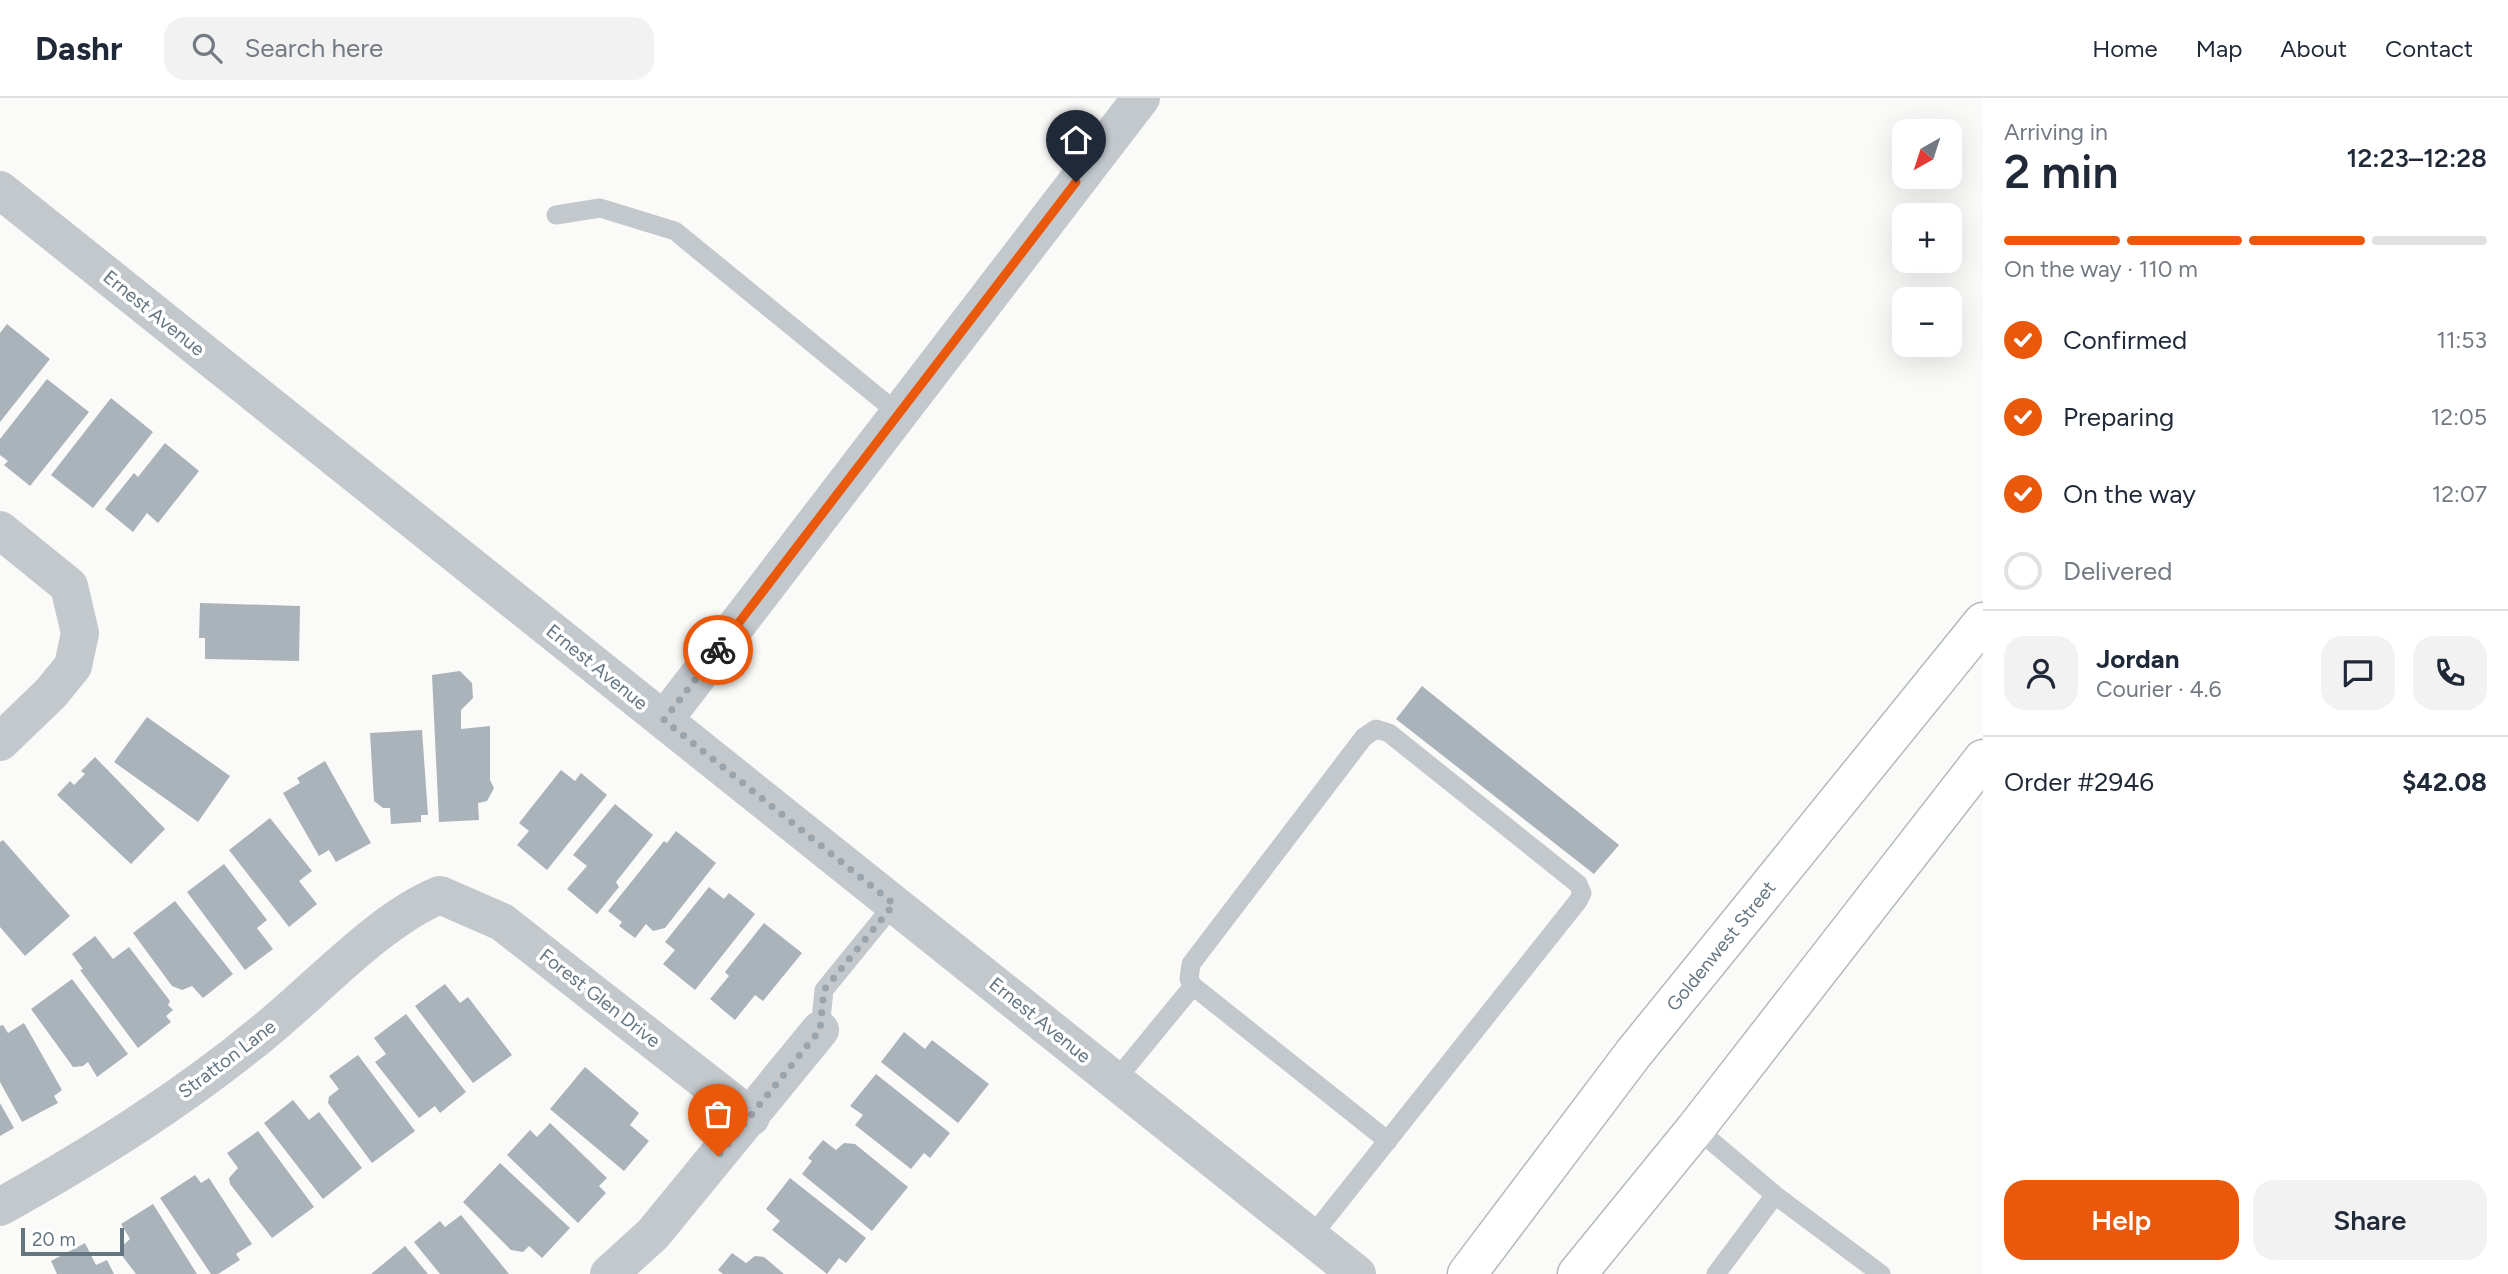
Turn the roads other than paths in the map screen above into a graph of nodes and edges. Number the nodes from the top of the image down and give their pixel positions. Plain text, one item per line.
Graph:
1 (1141, 98) edge
2 (0, 190) edge
3 (556, 215) dead end
4 (899, 414) junction
5 (0, 530) edge
6 (1983, 622) edge
7 (664, 720) junction
8 (0, 742) edge
9 (1983, 759) edge
10 (440, 895) joint
11 (894, 904) junction
12 (1193, 986) junction
13 (820, 1030) joint
14 (1115, 1081) junction
15 (751, 1117) junction
16 (1696, 1128) junction
17 (1388, 1141) junction
18 (1775, 1195) junction
19 (0, 1207) edge
20 (1311, 1237) junction
21 (609, 1274) edge
22 (1357, 1274) edge
23 (1467, 1274) edge
24 (1577, 1274) edge
25 (1716, 1274) edge
26 (1881, 1274) edge

1 - 4 street
2 - 7 street, Ernest Avenue
3 - 4 lane
4 - 7 street
5 - 8 street
6 - 23 main road, Goldenwest Street
7 - 11 street, Ernest Avenue
9 - 16 main road
10 - 15 street, Forest Glen Drive
10 - 19 street, Stratton Lane
11 - 13 lane
11 - 14 street, Ernest Avenue
12 - 14 lane
12 - 17 lane
12 - 17 lane
13 - 15 street
14 - 20 street, Ernest Avenue
15 - 21 street
16 - 18 lane
16 - 24 main road
17 - 20 lane
18 - 25 lane
18 - 26 lane
20 - 22 street, Ernest Avenue

